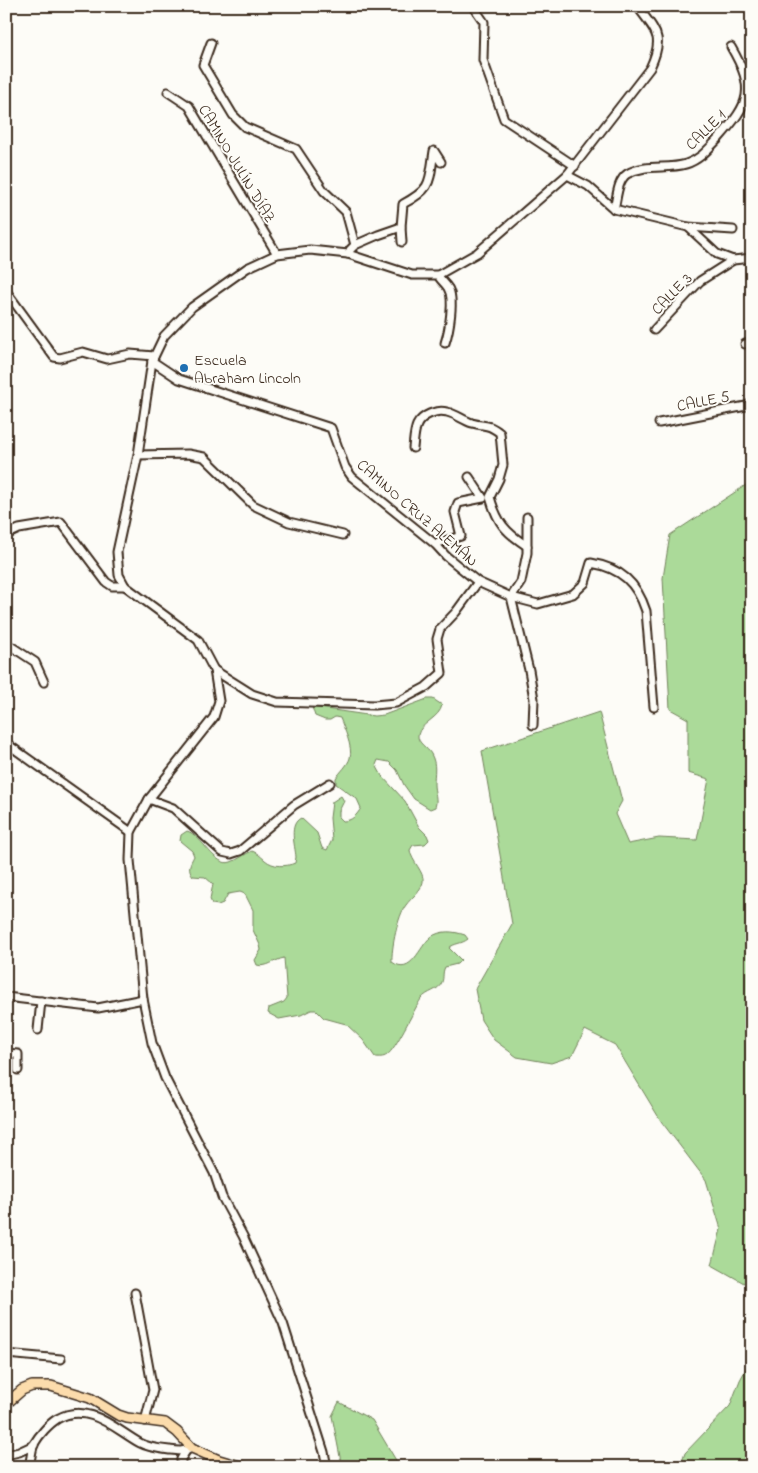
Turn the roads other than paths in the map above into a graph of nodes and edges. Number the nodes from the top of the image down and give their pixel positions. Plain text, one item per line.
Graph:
1 (473, 6) edge
2 (636, 6) edge
3 (211, 43) dead end
4 (731, 47) dead end
5 (168, 92) dead end
6 (441, 162) dead end
7 (574, 166) junction
8 (567, 175) junction
9 (614, 209) junction
10 (688, 227) junction
11 (400, 228) junction
12 (733, 230) dead end
13 (402, 242) dead end
14 (355, 245) junction
15 (277, 254) junction
16 (348, 254) junction
17 (752, 258) edge
18 (733, 260) junction
19 (438, 275) junction
20 (6, 292) edge
21 (654, 330) dead end
22 (445, 343) dead end
23 (153, 358) junction
24 (752, 403) edge
25 (659, 422) dead end
26 (414, 448) dead end
27 (138, 455) junction
28 (469, 477) dead end
29 (527, 517) dead end
30 (6, 535) edge
31 (343, 535) dead end
32 (435, 544) junction
33 (527, 546) junction
34 (478, 582) junction
35 (125, 586) junction
36 (511, 597) junction
37 (6, 643) edge
38 (214, 670) junction
39 (44, 682) dead end
40 (654, 707) dead end
41 (533, 725) dead end
42 (6, 744) edge
43 (330, 782) dead end
44 (149, 799) junction
45 (131, 832) junction
46 (6, 997) edge
47 (143, 1000) junction
48 (41, 1001) junction
49 (38, 1030) dead end
50 (6, 1053) edge
51 (18, 1070) dead end
52 (136, 1293) dead end
53 (6, 1354) edge
54 (61, 1359) dead end
55 (6, 1404) edge
56 (145, 1421) junction
57 (34, 1445) junction
58 (189, 1449) junction
59 (6, 1455) edge
60 (29, 1467) edge
61 (182, 1467) edge
62 (243, 1467) edge
63 (327, 1467) edge

1 - 7 street
2 - 7 street
3 - 14 street
4 - 9 street, CALLE 1
5 - 15 street, CAMINO JULÍN DÍAZ
6 - 11 street
7 - 8 street
8 - 9 street
8 - 19 street
9 - 10 street
10 - 12 street
10 - 18 street
11 - 13 street
11 - 14 street
14 - 16 street
15 - 16 street
15 - 23 street
16 - 19 street
17 - 18 street
18 - 21 street, CALLE 3
19 - 22 street
20 - 23 street
23 - 27 street
23 - 32 street, CAMINO CRUZ ALEMÁN
24 - 25 street, CALLE 5
26 - 33 street
27 - 31 street
27 - 35 street
28 - 32 street
29 - 33 street
30 - 35 street
32 - 34 street, CAMINO CRUZ ALEMÁN
33 - 36 street
34 - 36 street, CAMINO CRUZ ALEMÁN
34 - 38 street
35 - 38 street
36 - 40 street, CAMINO CRUZ ALEMÁN
36 - 41 street
37 - 39 street
38 - 44 street
42 - 45 street
43 - 44 street
44 - 45 street
45 - 47 street
46 - 48 street
47 - 48 street
47 - 63 street
48 - 49 street
50 - 51 street
52 - 56 street
53 - 54 street
55 - 56 main road
56 - 58 main road
57 - 58 street
57 - 59 street
57 - 60 street
58 - 61 street
58 - 62 main road

